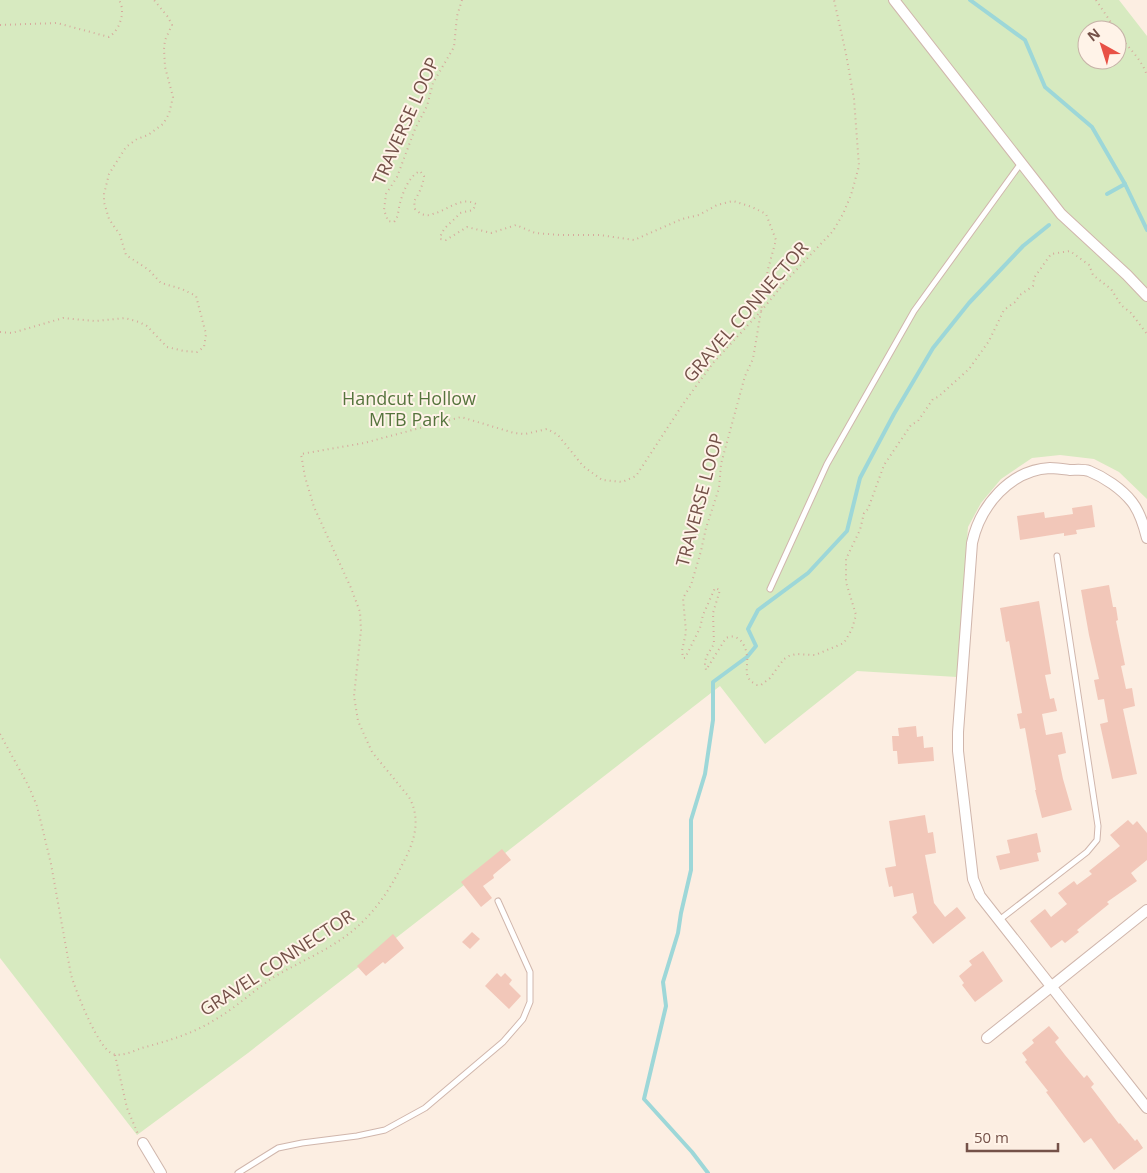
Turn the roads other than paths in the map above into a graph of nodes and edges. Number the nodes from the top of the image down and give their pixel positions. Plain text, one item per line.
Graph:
1 (894, 0) edge
2 (1021, 162) junction
3 (1147, 296) edge
4 (1147, 538) edge
5 (1057, 556) dead end
6 (770, 589) dead end
7 (498, 901) dead end
8 (1147, 910) edge
9 (998, 921) junction
10 (1050, 987) junction
11 (988, 1038) dead end
12 (1147, 1108) edge
13 (143, 1143) road end
14 (161, 1173) edge
15 (238, 1173) edge

1 - 2 street
2 - 3 street
2 - 6 lane
4 - 9 street
5 - 9 lane
7 - 15 lane
8 - 10 street
9 - 10 street
10 - 11 street
10 - 12 street
13 - 14 street

